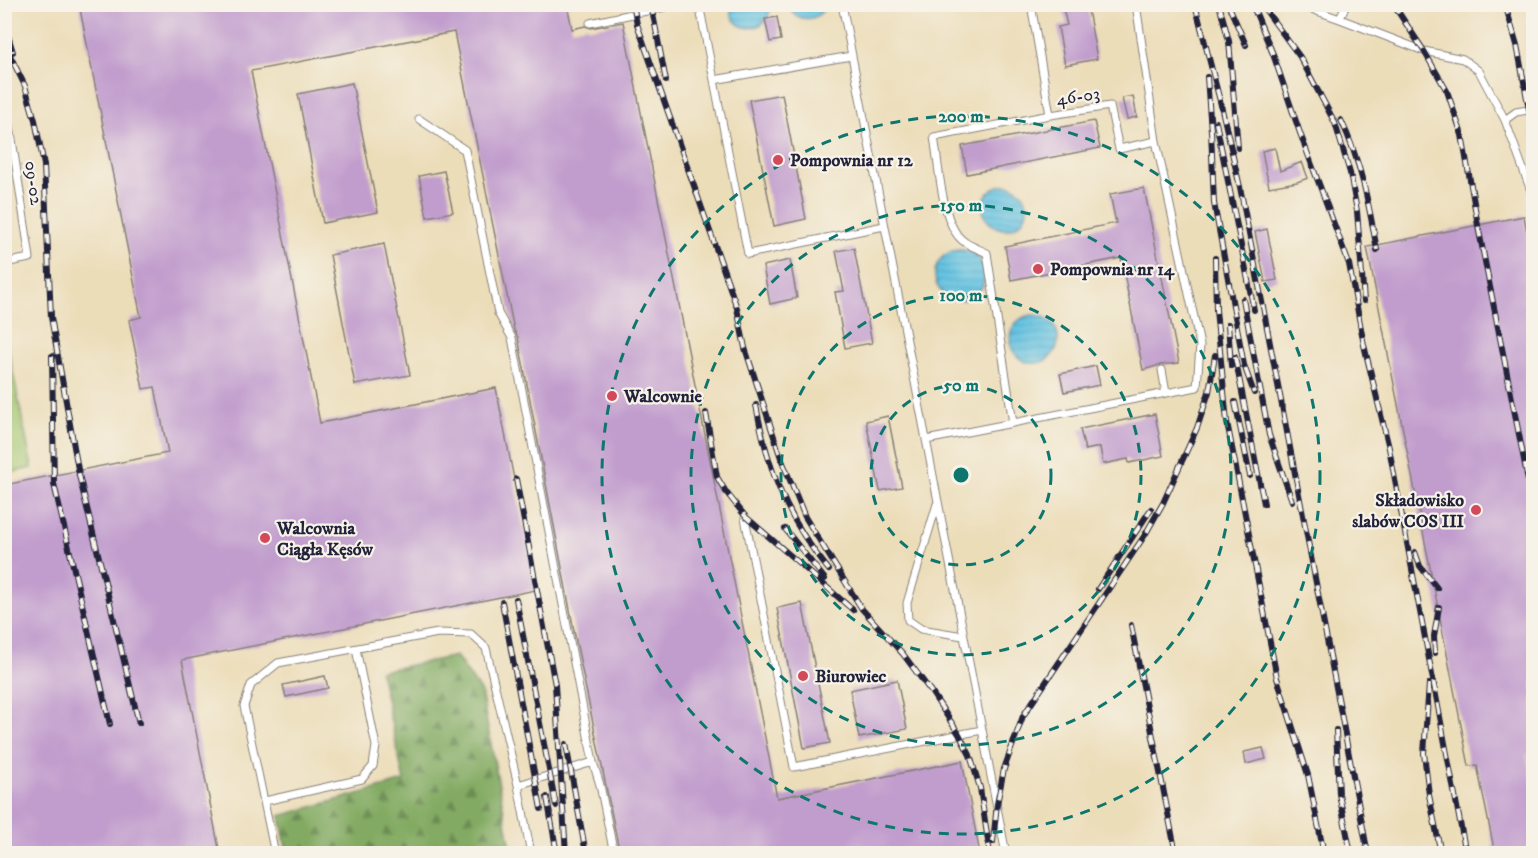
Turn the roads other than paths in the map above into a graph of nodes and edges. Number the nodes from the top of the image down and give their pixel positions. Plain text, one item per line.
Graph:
1 (679, 4) edge
2 (699, 4) edge
3 (842, 4) edge
4 (1031, 4) edge
5 (1137, 4) edge
6 (1297, 4) edge
7 (1346, 4) edge
8 (1340, 19) junction
9 (590, 23) dead end
10 (851, 56) junction
11 (714, 80) junction
12 (5, 88) edge
13 (1533, 109) edge
14 (1050, 116) junction
15 (419, 119) dead end
16 (1505, 120) junction
17 (1156, 141) junction
18 (1533, 199) edge
19 (884, 226) junction
20 (4, 263) edge
21 (1162, 370) dead end
22 (1166, 393) junction
23 (1012, 423) junction
24 (926, 440) junction
25 (937, 501) junction
26 (745, 518) dead end
27 (963, 636) junction
28 (356, 649) junction
29 (982, 730) junction
30 (593, 762) junction
31 (518, 785) junction
32 (265, 801) junction
33 (275, 854) edge
34 (531, 854) edge
35 (614, 854) edge
36 (1006, 854) edge

1 - 9 lane
2 - 11 lane
3 - 10 lane
4 - 14 lane, 46-03
5 - 17 lane
6 - 8 lane
7 - 8 lane
8 - 16 lane
10 - 11 lane
10 - 19 lane
11 - 19 lane
12 - 20 lane, 09-02
13 - 16 lane
14 - 17 lane, 46-03
14 - 23 lane
15 - 30 lane
16 - 18 lane
17 - 22 lane
19 - 24 lane
21 - 22 lane
22 - 23 lane
23 - 24 lane
24 - 25 lane
25 - 27 lane
25 - 27 lane
26 - 29 lane
27 - 29 lane
28 - 31 lane
28 - 32 lane
28 - 32 lane
29 - 36 lane
30 - 31 lane
30 - 35 lane
31 - 34 lane
32 - 33 lane

